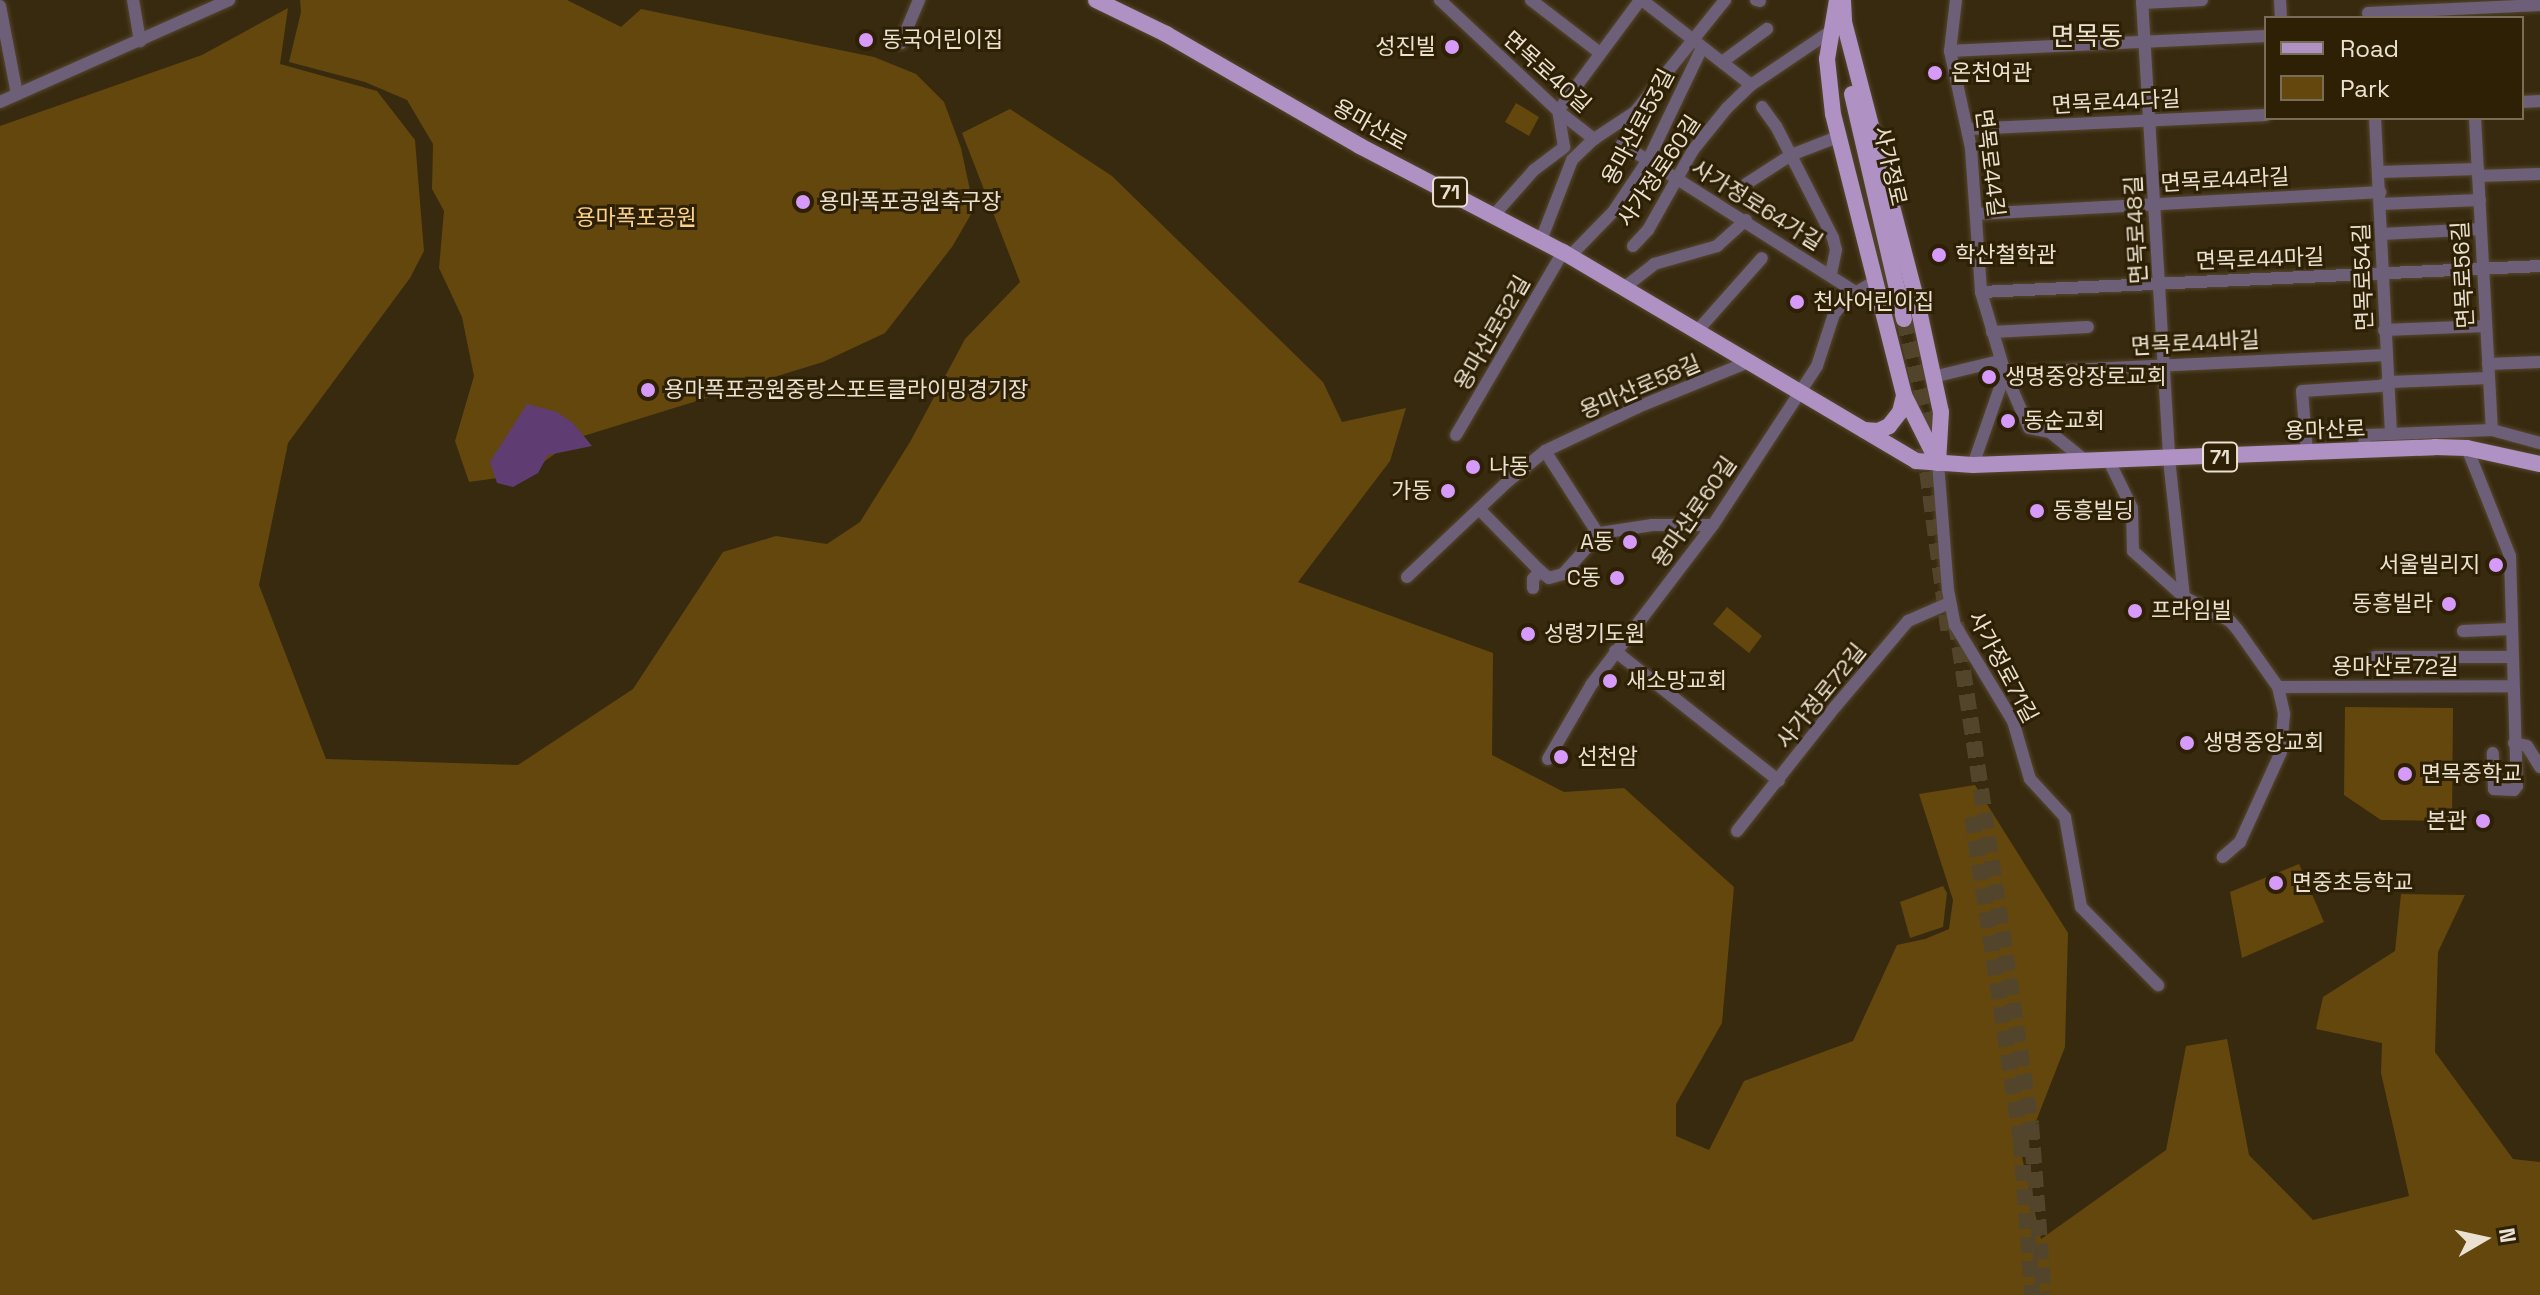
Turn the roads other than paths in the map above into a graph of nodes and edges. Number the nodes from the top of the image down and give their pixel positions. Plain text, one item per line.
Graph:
1 (133, 0) edge
2 (229, 0) edge
3 (919, 0) edge
4 (1096, 0) edge
5 (1440, 0) edge
6 (1531, 0) edge
7 (1641, 0) edge
8 (1725, 0) edge
9 (1837, 0) edge
10 (1843, 0) edge
11 (1956, 0) edge
12 (2202, 0) edge
13 (2142, 1) edge
14 (2540, 5) edge
15 (0, 6) edge
16 (2470, 9) edge
17 (2368, 10) edge
18 (1767, 29) dead end
19 (1835, 32) junction
20 (2264, 36) edge
21 (3, 40) edge
22 (140, 41) junction
23 (2144, 42) junction
24 (901, 43) dead end
25 (1697, 44) junction
26 (1950, 51) junction
27 (1600, 53) junction
28 (1722, 62) junction
29 (1751, 85) junction
30 (17, 94) junction
31 (0, 102) edge
32 (1762, 107) dead end
33 (1558, 111) junction
34 (2264, 115) edge
35 (2375, 120) edge
36 (2475, 120) edge
37 (2148, 121) junction
38 (1968, 129) junction
39 (1840, 136) junction
40 (1594, 139) junction
41 (1622, 144) dead end
42 (1791, 155) junction
43 (1648, 160) junction
44 (2379, 172) junction
45 (2478, 172) junction
46 (2540, 174) edge
47 (1678, 180) junction
48 (1746, 184) dead end
49 (2380, 198) junction
50 (2480, 200) junction
51 (2156, 203) junction
52 (1977, 214) junction
53 (1494, 215) junction
54 (1746, 220) junction
55 (2481, 229) junction
56 (2382, 234) junction
57 (1541, 240) junction
58 (1633, 246) dead end
59 (1566, 254) junction
60 (1762, 258) dead end
61 (2540, 266) edge
62 (2483, 267) junction
63 (2382, 273) junction
64 (1831, 274) junction
65 (1874, 282) junction
66 (2159, 283) junction
67 (1625, 287) junction
68 (1855, 292) junction
69 (1981, 292) junction
70 (2486, 326) junction
71 (2088, 327) dead end
72 (1698, 330) junction
73 (2384, 330) junction
74 (1992, 332) junction
75 (2387, 355) junction
76 (1751, 361) junction
77 (2540, 362) edge
78 (2164, 364) junction
79 (2488, 364) junction
80 (2002, 367) junction
81 (1933, 377) junction
82 (2489, 378) junction
83 (2390, 382) junction
84 (1800, 392) junction
85 (1906, 402) junction
86 (1939, 402) junction
87 (1863, 430) junction
88 (2492, 430) junction
89 (2391, 434) junction
90 (1456, 435) dead end
91 (2540, 443) edge
92 (2467, 448) junction
93 (1545, 451) junction
94 (2362, 451) junction
95 (2307, 453) junction
96 (2169, 459) junction
97 (2109, 461) junction
98 (2087, 462) junction
99 (1938, 463) junction
100 (2540, 464) edge
101 (1973, 465) junction
102 (1479, 509) junction
103 (1713, 525) junction
104 (1598, 534) junction
105 (1540, 571) junction
106 (1407, 577) dead end
107 (1533, 588) dead end
108 (2184, 597) junction
109 (1949, 603) junction
110 (2511, 629) junction
111 (2463, 631) dead end
112 (1615, 651) junction
113 (2375, 657) dead end
114 (2512, 657) junction
115 (2512, 686) junction
116 (2278, 687) junction
117 (2514, 743) junction
118 (2493, 753) dead end
119 (1548, 759) dead end
120 (2540, 767) edge
121 (1779, 781) junction
122 (1737, 831) dead end
123 (2223, 857) dead end
124 (2158, 985) dead end

1 - 22 street
2 - 22 street
3 - 24 street
4 - 53 main road, 용마산로 / 71
5 - 33 street, 면목로40길
6 - 27 street, 면목로40길
7 - 25 street
7 - 27 street
8 - 25 street
9 - 19 main road
10 - 19 main road
11 - 26 street, 면목로44길
12 - 13 street
13 - 23 street, 면목로48길
14 - 16 street
15 - 21 street
16 - 17 street
18 - 28 street
19 - 19 main road, 사가정로
19 - 29 street, 사가정로60길
19 - 39 main road
19 - 81 main road
20 - 23 street
21 - 30 street
22 - 30 street
23 - 26 street
23 - 37 street, 면목로48길
25 - 28 street
25 - 40 street
25 - 43 street, 용마산로53길
26 - 38 street, 면목로44길
27 - 33 street
28 - 29 street
29 - 47 street, 사가정로60길
30 - 31 street
32 - 42 street, 사가정로64가길
33 - 40 street, 면목로40길
33 - 53 street
34 - 37 street, 면목로44다길
35 - 44 street, 면목로54길
36 - 45 street, 면목로56길
37 - 38 street, 면목로44다길
37 - 51 street, 면목로48길
38 - 52 street, 면목로44길
39 - 42 street
39 - 65 main road
40 - 57 street
41 - 43 street, 사가정로64가길
42 - 48 street
42 - 64 street, 사가정로64가길
43 - 47 street, 사가정로64가길
43 - 59 street, 용마산로53길
44 - 45 street
44 - 49 street, 면목로54길
45 - 46 street
45 - 50 street, 면목로56길
47 - 54 street, 사가정로64가길
47 - 58 street, 사가정로60길
49 - 50 street, 면목로44라길
49 - 51 street, 면목로44라길
49 - 56 street, 면목로54길
50 - 55 street, 면목로56길
51 - 52 street, 면목로44라길
51 - 66 street, 면목로48길
52 - 69 street, 면목로44길
53 - 57 main road, 용마산로 / 71
54 - 64 street, 사가정로64가길
54 - 67 street
55 - 56 street
55 - 62 street, 면목로56길
56 - 63 street, 면목로54길
57 - 59 main road, 용마산로 / 71
59 - 67 main road, 용마산로 / 71
59 - 90 street, 용마산로52길
60 - 72 street
61 - 62 street, 면목로44마길
62 - 63 street, 면목로44마길
62 - 70 street, 면목로56길
63 - 66 street, 면목로44마길
63 - 73 street, 면목로54길
64 - 68 street, 사가정로64가길
65 - 68 street
65 - 85 main road
66 - 69 street, 면목로44마길
66 - 78 street, 면목로48길
67 - 72 main road, 용마산로 / 71
68 - 84 street, 용마산로60길
69 - 74 street, 면목로44길
70 - 73 street
70 - 79 street, 면목로56길
71 - 74 street
72 - 76 main road, 용마산로 / 71
73 - 75 street, 면목로54길
74 - 80 street, 면목로44길
75 - 78 street, 면목로44바길
75 - 83 street, 면목로54길
76 - 84 main road, 용마산로 / 71
76 - 93 street, 용마산로58길
77 - 79 street
78 - 80 street, 면목로44바길
78 - 96 street, 면목로48길
79 - 82 street, 면목로56길
80 - 81 street
80 - 98 street
80 - 101 street
81 - 86 main road
82 - 83 street
82 - 88 street, 면목로56길
83 - 89 street, 면목로54길
83 - 95 street
84 - 87 main road, 용마산로 / 71
84 - 103 street, 용마산로60길
85 - 86 main road
85 - 87 main road
85 - 99 main road
86 - 99 main road
87 - 99 main road, 용마산로 / 71
88 - 89 street
88 - 91 street
89 - 94 street
92 - 94 main road, 용마산로 / 71
92 - 100 main road, 용마산로 / 71
92 - 110 street
93 - 102 street, 용마산로58길
93 - 104 street
94 - 95 main road, 용마산로 / 71
95 - 96 main road, 용마산로 / 71
96 - 97 main road, 용마산로 / 71
96 - 108 street, 면목로48길
97 - 98 main road, 용마산로 / 71
97 - 108 street
98 - 101 main road, 용마산로 / 71
99 - 101 main road, 용마산로 / 71
99 - 109 street, 사가정로71길
102 - 105 street
102 - 106 street, 용마산로58길
103 - 104 street
103 - 112 street, 용마산로60길
104 - 105 street
105 - 107 street
108 - 116 street
109 - 121 street, 사가정로72길
109 - 124 street, 사가정로71길
110 - 111 street, 용마산로72길
110 - 114 street
112 - 119 street, 용마산로60길
112 - 121 street
113 - 114 street, 용마산로72길
114 - 115 street
115 - 116 street, 용마산로72길
115 - 117 street
116 - 123 street
117 - 118 street
117 - 120 street
121 - 122 street, 사가정로72길

